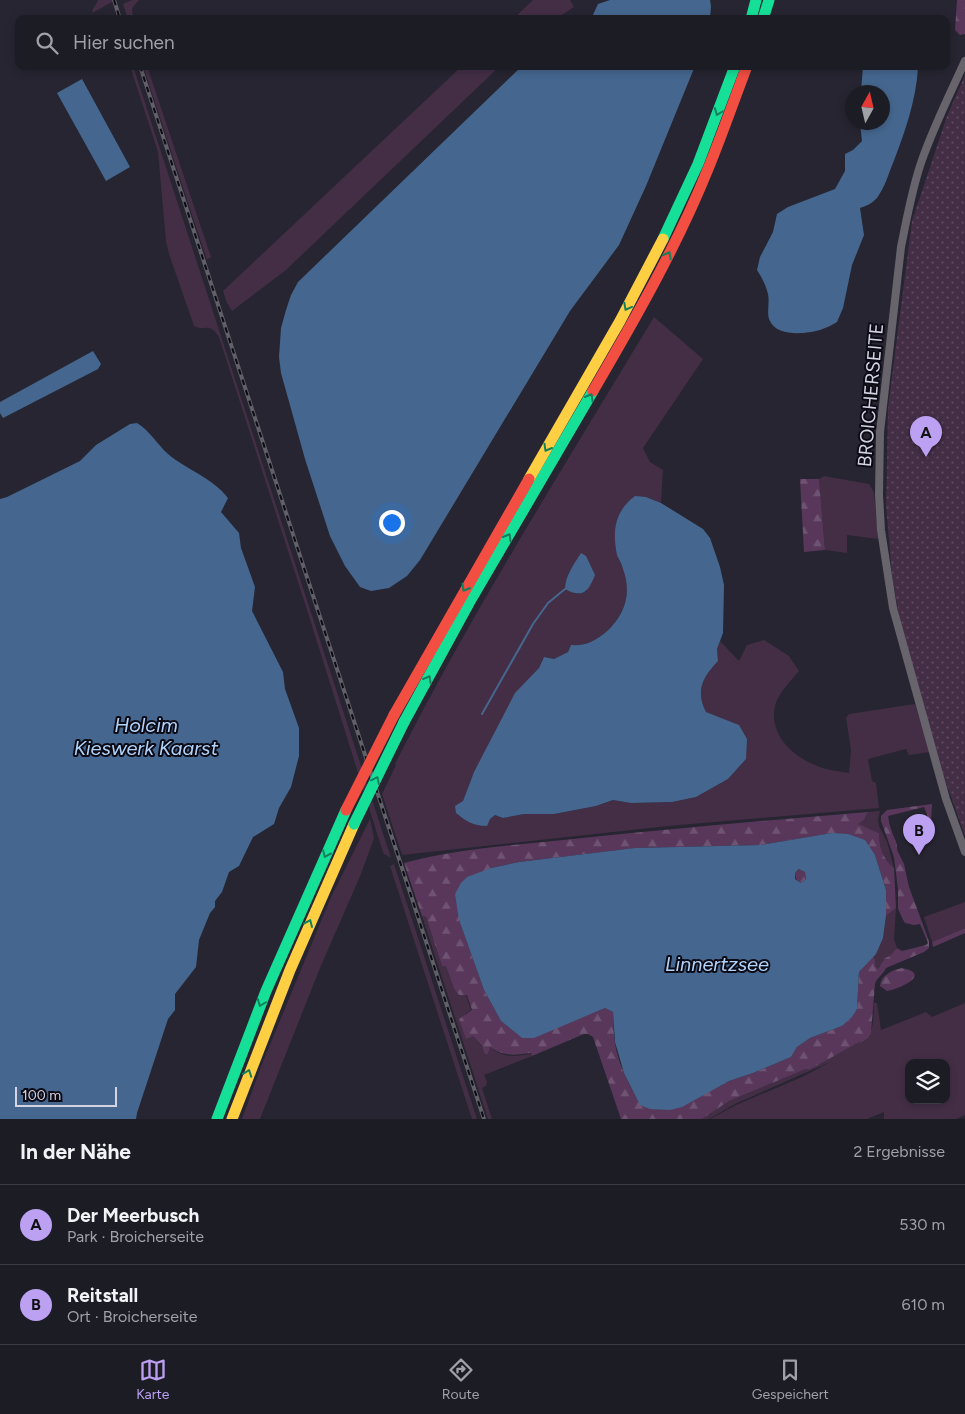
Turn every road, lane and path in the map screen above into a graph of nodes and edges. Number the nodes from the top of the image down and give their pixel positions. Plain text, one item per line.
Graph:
1 (756, 0) edge
2 (768, 0) edge
3 (752, 15) edge
4 (764, 15) edge
5 (965, 61) edge
6 (733, 70) edge
7 (746, 70) edge
8 (965, 852) edge
9 (217, 1119) edge
10 (232, 1119) edge

1 - 3 highway
2 - 4 highway
5 - 8 street, BROICHERSEITE
6 -> 9 highway, bridge
10 -> 7 highway, bridge

